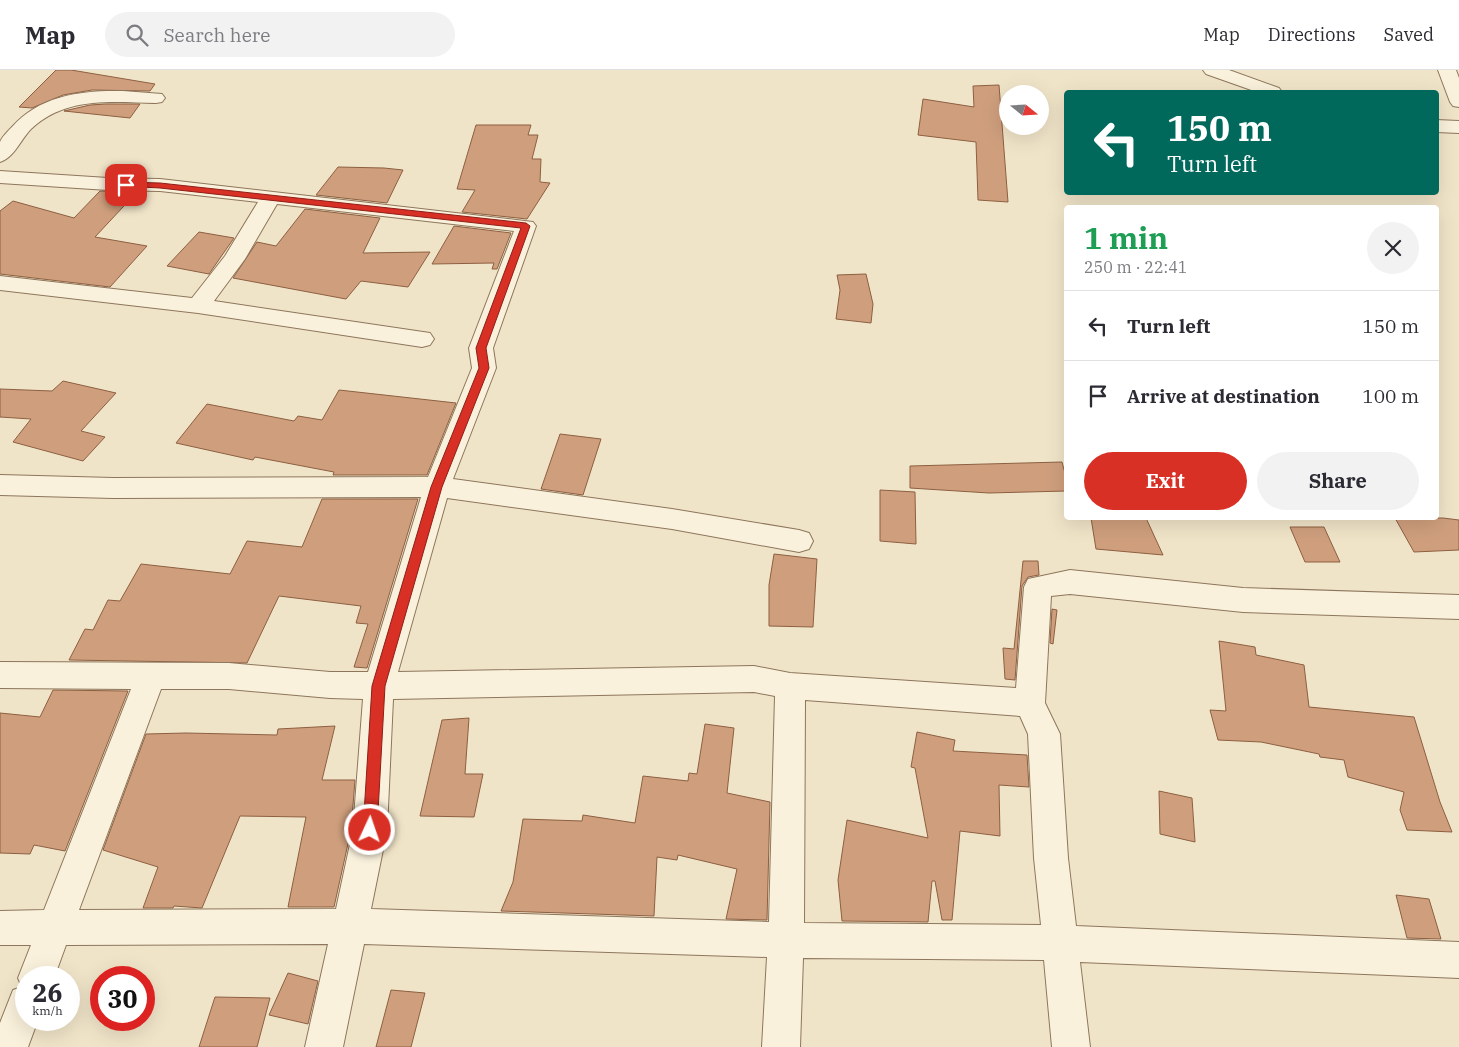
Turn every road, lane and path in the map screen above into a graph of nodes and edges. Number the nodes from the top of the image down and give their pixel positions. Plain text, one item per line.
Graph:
1 (1212, 70) edge
2 (1447, 70) edge
3 (1267, 90) edge
4 (156, 98) dead end
5 (1459, 102) edge
6 (1439, 126) edge
7 (1459, 127) edge
8 (0, 156) edge
9 (0, 177) edge
10 (270, 199) junction
11 (0, 283) edge
12 (198, 306) junction
13 (422, 339) dead end
14 (0, 485) edge
15 (437, 487) junction
16 (799, 540) dead end
17 (1459, 607) edge
18 (0, 675) edge
19 (151, 675) junction
20 (378, 686) junction
21 (790, 686) junction
22 (1030, 704) junction
23 (350, 926) junction
24 (0, 928) edge
25 (56, 928) junction
26 (786, 940) junction
27 (1060, 943) junction
28 (1459, 960) edge
29 (41, 966) edge
30 (15, 1031) edge
31 (9, 1047) edge
32 (324, 1047) edge
33 (781, 1047) edge
34 (1071, 1047) edge

1 - 3 street
2 - 5 street
4 - 8 street
6 - 7 street
9 - 10 street
10 - 12 street
10 - 15 street
11 - 12 street
12 - 13 street
14 - 15 street
15 - 16 street
15 - 20 street
17 - 22 street
18 - 19 street
19 - 20 street
19 - 25 street
20 - 21 street
20 - 23 street
21 - 22 street
21 - 26 street
22 - 27 street
23 - 25 street
23 - 26 street
23 - 32 street
24 - 25 street
25 - 29 street
26 - 27 street
26 - 33 street
27 - 28 street
27 - 34 street
30 - 31 street

